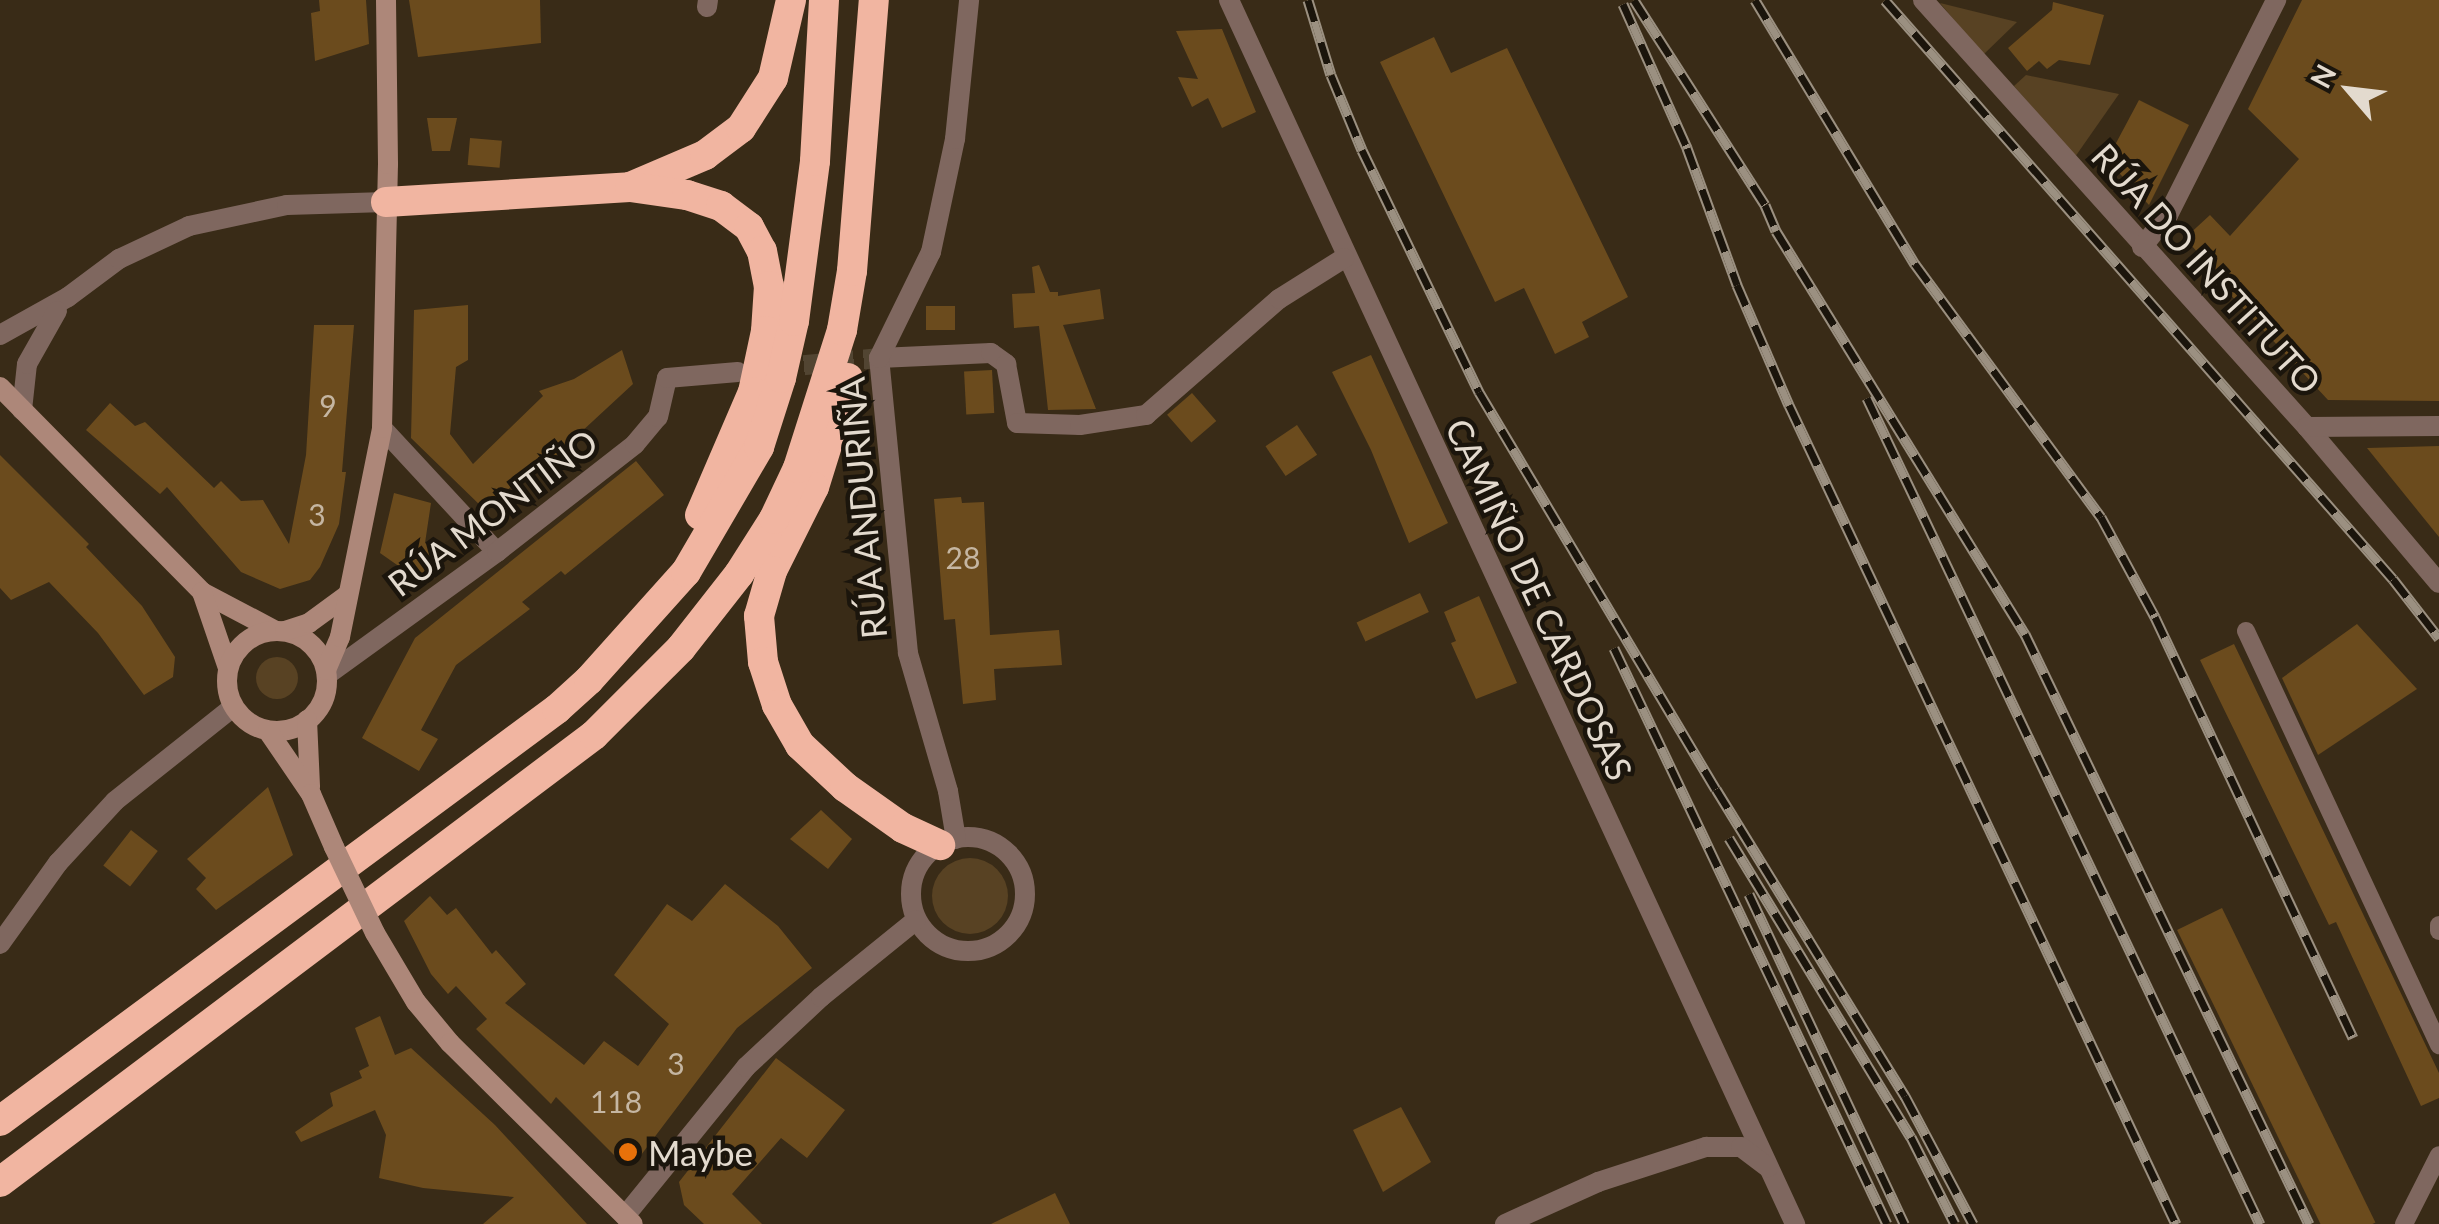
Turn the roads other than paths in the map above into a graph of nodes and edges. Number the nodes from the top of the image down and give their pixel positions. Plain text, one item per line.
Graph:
1 (386, 0) edge
2 (791, 0) edge
3 (824, 0) edge
4 (874, 0) edge
5 (968, 0) edge
6 (1228, 0) edge
7 (1923, 0) edge
8 (2276, 0) edge
9 (871, 47) junction
10 (630, 188) junction
11 (386, 202) junction
12 (2142, 246) junction
13 (1344, 258) junction
14 (68, 297) junction
15 (0, 335) edge
16 (879, 358) junction
17 (738, 372) dead end
18 (0, 387) edge
19 (22, 410) junction
20 (2439, 426) edge
21 (2307, 427) junction
22 (382, 428) junction
23 (497, 552) junction
24 (2439, 582) edge
25 (202, 592) junction
26 (346, 596) junction
27 (279, 631) junction
28 (2246, 632) dead end
29 (228, 668) junction
30 (327, 673) junction
31 (589, 680) junction
32 (234, 708) junction
33 (307, 720) junction
34 (268, 730) junction
35 (311, 794) junction
36 (948, 842) junction
37 (916, 920) junction
38 (0, 944) edge
39 (2439, 1045) edge
40 (0, 1122) edge
41 (2439, 1155) edge
42 (1770, 1168) junction
43 (0, 1182) edge
44 (629, 1220) edge
45 (1505, 1224) edge
46 (1795, 1224) edge
47 (2404, 1224) edge

1 - 11 main road
2 - 10 highway
3 - 31 highway
4 - 9 highway
5 - 16 street, RÚA ANDURIÑA
6 - 13 street, CAMIÑO DE CARDOSAS
7 - 12 street, RÚA DO INSTITUTO
8 - 12 street
9 - 36 highway
9 - 43 highway
10 - 11 highway
10 - 31 highway
11 - 14 street
11 - 22 main road
12 - 21 street, RÚA DO INSTITUTO
13 - 16 street
13 - 42 street, CAMIÑO DE CARDOSAS
14 - 15 street
14 - 19 street
16 - 36 street, RÚA ANDURIÑA
17 - 23 street, RÚA MONTIÑO
18 - 19 main road
19 - 25 main road
20 - 21 street
21 - 24 street, RÚA DO INSTITUTO
22 - 23 street
22 - 26 main road
23 - 30 street, RÚA MONTIÑO
25 - 27 main road
25 - 29 main road
26 - 27 main road
26 - 30 main road
27 - 29 main road
27 - 30 main road
28 - 39 lane
29 - 32 main road
30 - 33 main road
31 - 40 highway
32 - 34 main road
32 - 38 street
33 - 34 main road
33 - 35 main road
34 - 35 main road
35 - 44 main road, bridge
36 - 37 street
36 - 37 street
37 - 44 street
41 - 47 lane
42 - 45 street
42 - 46 street, CAMIÑO DE CARDOSAS

